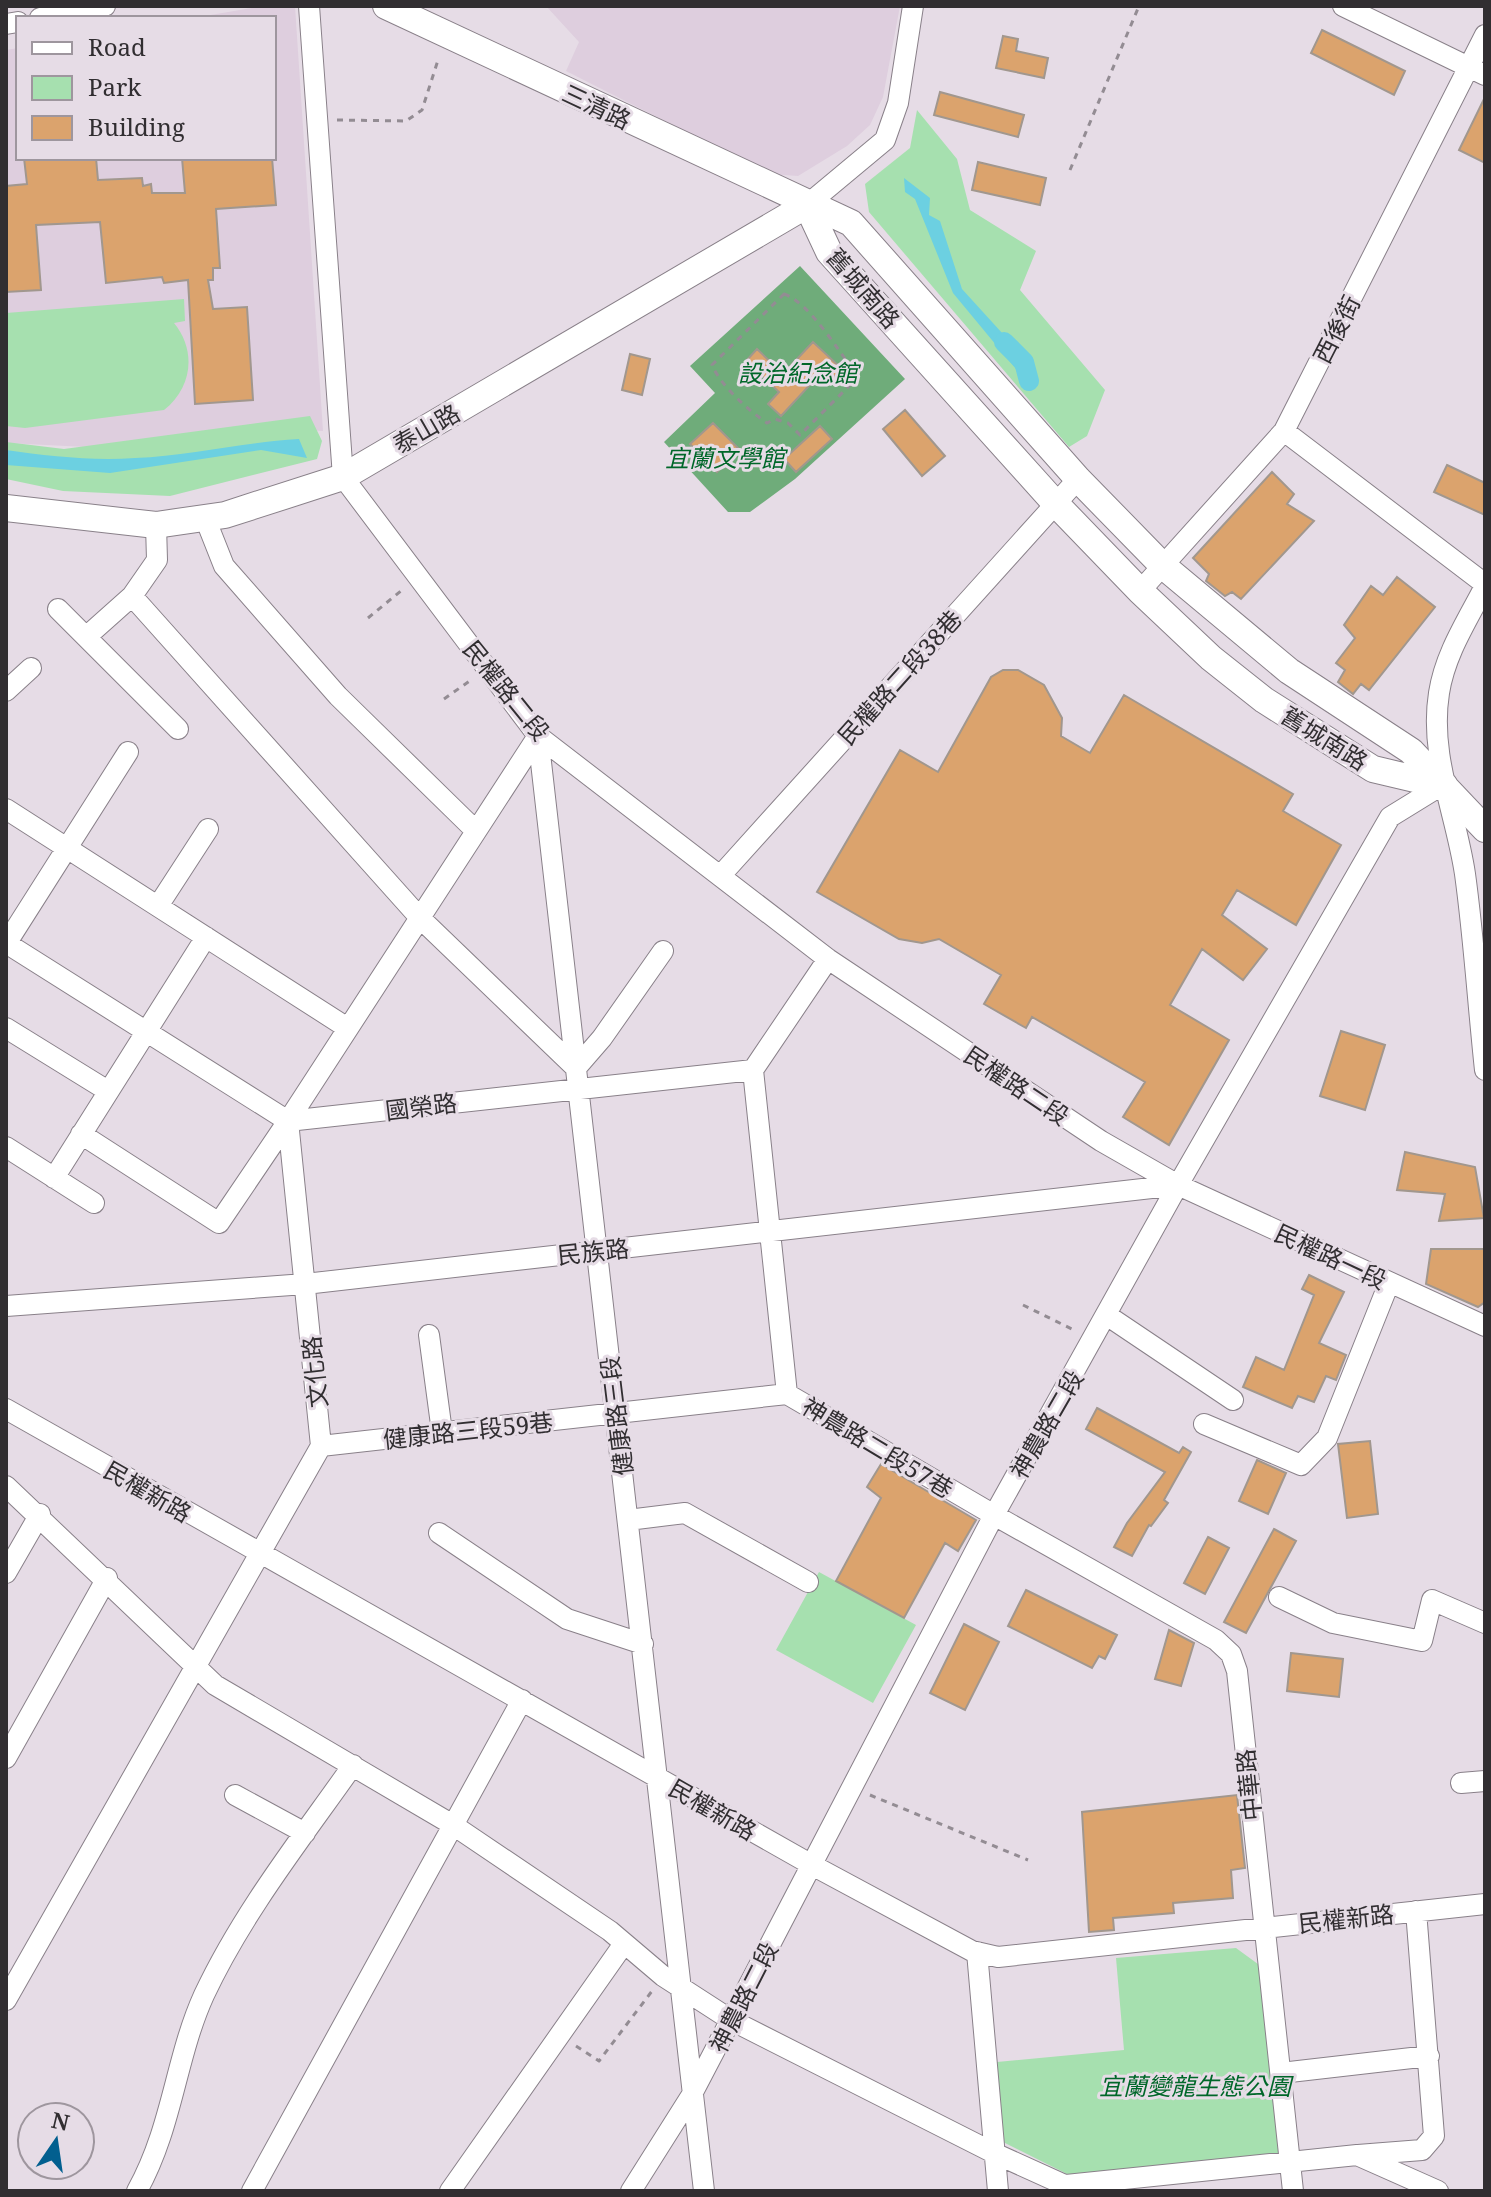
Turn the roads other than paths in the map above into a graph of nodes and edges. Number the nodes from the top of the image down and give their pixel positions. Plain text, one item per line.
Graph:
1 (105, 6) edge
2 (309, 6) edge
3 (386, 6) edge
4 (913, 6) edge
5 (1343, 6) edge
6 (51, 16) edge
7 (1485, 35) edge
8 (1478, 72) edge
9 (807, 205) junction
10 (1284, 431) junction
11 (343, 477) junction
12 (1078, 479) junction
13 (1055, 503) junction
14 (6, 508) edge
15 (205, 518) junction
16 (156, 525) junction
17 (1162, 565) junction
18 (1485, 585) edge
19 (1140, 591) junction
20 (132, 596) junction
21 (58, 609) dead end
22 (86, 637) junction
23 (31, 668) dead end
24 (6, 691) edge
25 (178, 729) dead end
26 (538, 736) junction
27 (128, 752) dead end
28 (1442, 785) junction
29 (1485, 808) edge
30 (6, 809) edge
31 (208, 829) dead end
32 (1485, 829) edge
33 (476, 831) junction
34 (68, 848) junction
35 (721, 875) junction
36 (158, 906) junction
37 (420, 918) junction
38 (206, 937) junction
39 (6, 943) edge
40 (663, 951) dead end
41 (828, 959) junction
42 (346, 1027) junction
43 (6, 1028) edge
44 (145, 1031) junction
45 (753, 1070) junction
46 (1485, 1070) edge
47 (577, 1078) junction
48 (108, 1091) junction
49 (288, 1121) junction
50 (81, 1134) junction
51 (6, 1147) edge
52 (54, 1178) junction
53 (1178, 1185) junction
54 (94, 1203) dead end
55 (769, 1231) junction
56 (596, 1251) junction
57 (1389, 1283) junction
58 (305, 1284) junction
59 (6, 1306) edge
60 (1108, 1316) junction
61 (1485, 1326) edge
62 (429, 1335) dead end
63 (787, 1394) junction
64 (1233, 1400) dead end
65 (6, 1409) edge
66 (615, 1413) junction
67 (1204, 1424) dead end
68 (442, 1432) junction
69 (321, 1446) junction
70 (6, 1486) edge
71 (40, 1514) junction
72 (994, 1515) junction
73 (628, 1520) junction
74 (439, 1533) dead end
75 (258, 1554) junction
76 (6, 1573) edge
77 (107, 1578) junction
78 (808, 1582) dead end
79 (1279, 1597) dead end
80 (1485, 1623) edge
81 (643, 1644) junction
82 (197, 1667) junction
83 (522, 1700) junction
84 (6, 1758) edge
85 (353, 1765) junction
86 (658, 1778) junction
87 (1485, 1781) edge
88 (1461, 1783) dead end
89 (235, 1795) dead end
90 (453, 1825) junction
91 (305, 1833) junction
92 (812, 1865) junction
93 (1485, 1904) edge
94 (1416, 1911) junction
95 (1263, 1927) junction
96 (623, 1945) junction
97 (977, 1952) junction
98 (671, 1982) junction
99 (6, 2000) edge
100 (731, 2020) junction
101 (1429, 2056) junction
102 (1281, 2073) junction
103 (691, 2096) junction
104 (994, 2153) junction
105 (1357, 2155) junction
106 (1290, 2160) junction
107 (1072, 2188) edge
108 (137, 2191) edge
109 (252, 2191) edge
110 (450, 2191) edge
111 (631, 2191) edge
112 (704, 2191) edge
113 (998, 2191) edge
114 (1293, 2191) edge
115 (1438, 2191) edge

1 - 6 street
2 - 11 street
3 - 9 main road, 三清路
4 - 9 street
5 - 8 street
7 - 8 street, 西後街
8 - 10 street, 西後街
9 - 11 main road, 泰山路
9 - 12 main road, 舊城南路
9 - 13 main road, 舊城南路
10 - 17 street, 西後街
10 - 18 street
11 - 15 main road, 泰山路
11 - 26 street, 民權路二段
12 - 13 street, 民權路二段38巷
12 - 17 main road, 舊城南路
13 - 19 main road, 舊城南路
13 - 35 street, 民權路二段38巷
14 - 16 main road, 泰山路
15 - 16 main road, 泰山路
15 - 33 street
16 - 20 street
17 - 19 street, 西後街
17 - 28 main road, 舊城南路
18 - 28 street
19 - 28 main road, 舊城南路
20 - 22 street
20 - 37 street
21 - 22 street
22 - 25 street
23 - 24 street
26 - 33 street
26 - 35 street, 民權路二段
26 - 47 street, 健康路三段
27 - 34 street
28 - 29 main road, 舊城南路
28 - 32 main road, 舊城南路
28 - 46 street
28 - 53 street, 神農路二段
30 - 34 street
31 - 36 street
33 - 37 street
34 - 36 street
34 - 39 street
35 - 41 street, 民權路二段
36 - 38 street
37 - 42 street
37 - 47 street
38 - 42 street
38 - 44 street
39 - 44 street
40 - 47 street
41 - 45 street
41 - 53 street, 民權路二段
42 - 49 street
43 - 48 street
44 - 48 street
44 - 49 street
45 - 47 street, 國榮路
45 - 55 street
47 - 49 street, 國榮路
47 - 56 street, 健康路三段
48 - 50 street
49 - 50 street
49 - 58 street, 文化路
50 - 52 street
51 - 52 street
52 - 54 street
53 - 55 street, 民族路
53 - 57 street, 民權路一段
53 - 60 street, 神農路二段
55 - 56 street, 民族路
55 - 63 street
56 - 58 street, 民族路
56 - 66 street, 健康路三段
57 - 61 street, 民權路一段
57 - 67 street
58 - 59 street, 民族路
58 - 69 street, 文化路
60 - 64 street
60 - 72 street, 神農路二段
62 - 68 street
63 - 66 street, 神農路二段57巷
63 - 72 street, 神農路二段57巷
65 - 75 street, 民權新路
66 - 68 street, 健康路三段59巷
66 - 73 street, 健康路三段
68 - 69 street, 健康路三段59巷
69 - 75 street
70 - 71 street
71 - 76 street
71 - 77 street
72 - 92 street, 神農路二段
72 - 95 street, 中華路
73 - 78 street
73 - 81 street, 健康路三段
74 - 81 street
75 - 82 street
75 - 83 street, 民權新路
77 - 82 street
77 - 84 street
79 - 80 street
81 - 86 street, 健康路三段
82 - 85 street
82 - 99 street
83 - 86 street, 民權新路
83 - 90 street
85 - 90 street
85 - 91 street
86 - 92 street, 民權新路
86 - 98 street, 健康路三段
87 - 88 street
89 - 91 street
90 - 96 street
90 - 109 street
91 - 108 street
92 - 97 street, 民權新路
92 - 100 street, 神農路二段
93 - 94 street, 民權新路
94 - 95 street, 民權新路
94 - 101 street
95 - 97 street, 民權新路
95 - 102 street, 中華路
96 - 98 street
96 - 110 street
97 - 104 street
98 - 100 street
98 - 103 street, 健康路三段
100 - 103 street, 神農路二段
100 - 104 street
101 - 102 street
101 - 105 street
102 - 106 street, 中華路
103 - 111 street, 神農路二段
103 - 112 street, 健康路三段
104 - 107 street
104 - 113 street
105 - 106 street
105 - 115 street
106 - 107 street
106 - 114 street, 中華路

